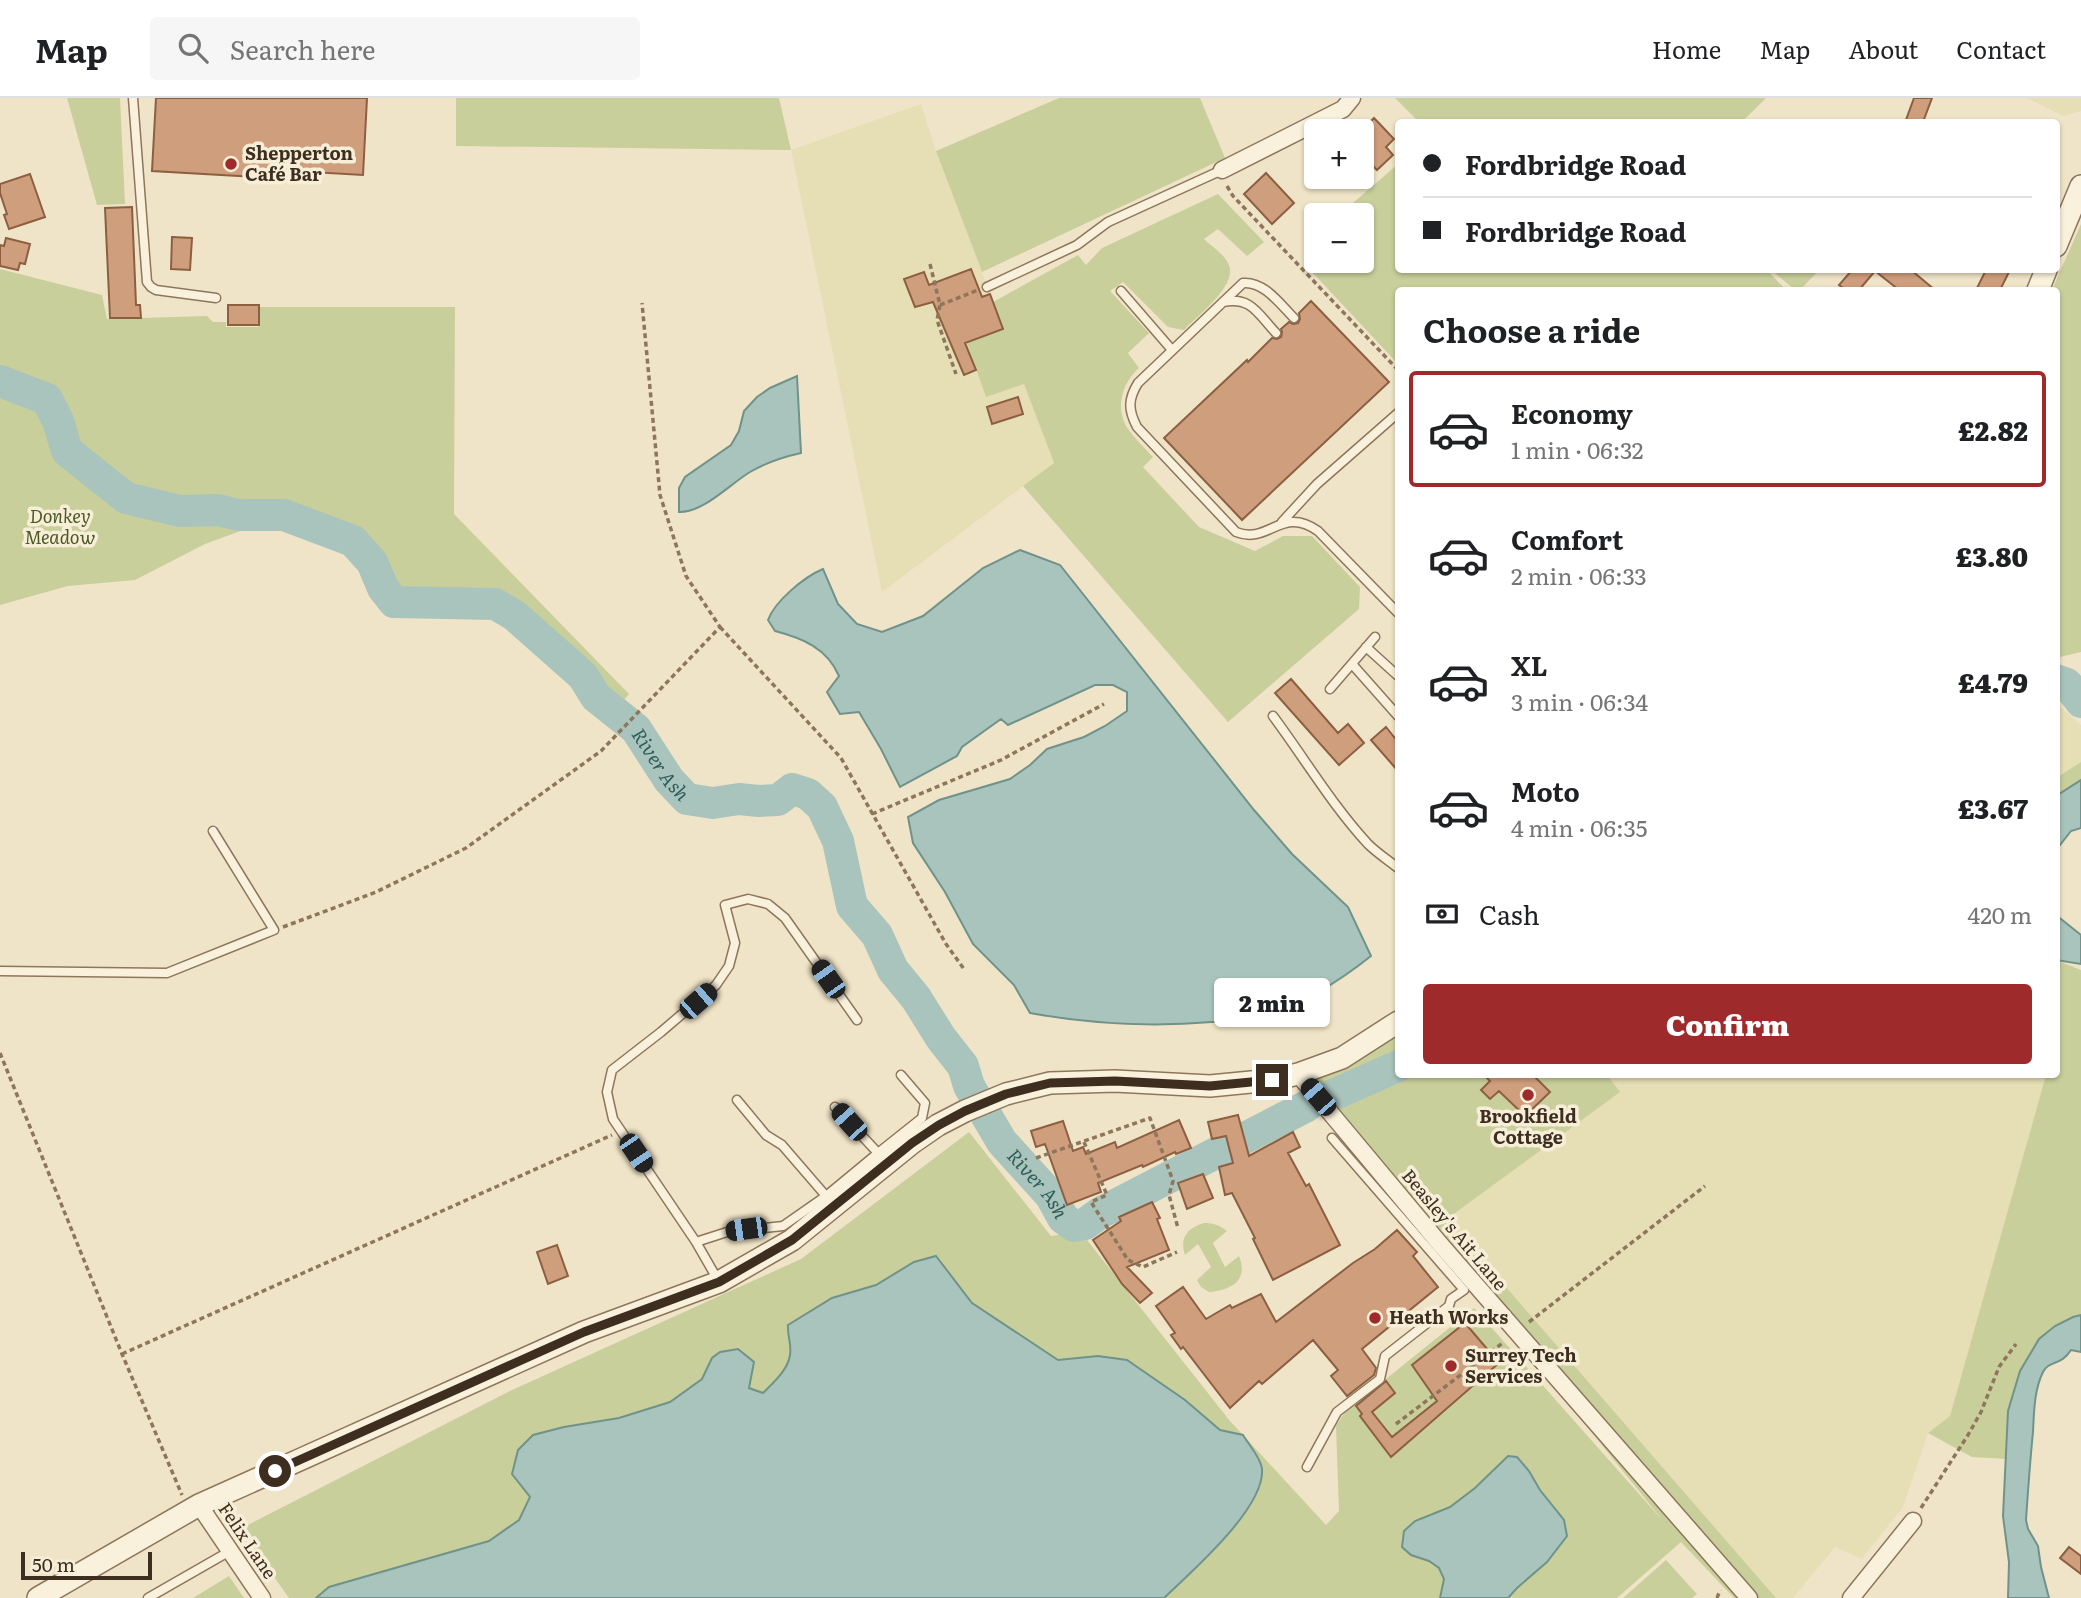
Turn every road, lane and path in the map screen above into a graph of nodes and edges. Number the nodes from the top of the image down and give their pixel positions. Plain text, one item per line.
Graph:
1 (133, 98) edge
2 (1352, 98) edge
3 (1222, 170) junction
4 (2081, 186) edge
5 (2060, 236) edge
6 (930, 264) dead end
7 (987, 287) joint
8 (1121, 291) dead end
9 (216, 298) dead end
10 (1223, 302) junction
11 (642, 303) dead end
12 (940, 304) junction
13 (1294, 318) dead end
14 (1276, 333) dead end
15 (1172, 350) junction
16 (1395, 367) edge
17 (956, 374) dead end
18 (1395, 416) edge
19 (1279, 524) junction
20 (1395, 609) edge
21 (720, 627) junction
22 (1375, 637) dead end
23 (1366, 647) junction
24 (1352, 664) junction
25 (1395, 673) edge
26 (1330, 689) dead end
27 (1104, 704) dead end
28 (1395, 713) edge
29 (1273, 716) dead end
30 (872, 814) junction
31 (213, 831) dead end
32 (1395, 866) edge
33 (274, 930) junction
34 (964, 969) dead end
35 (0, 971) edge
36 (857, 1020) dead end
37 (1395, 1024) edge
38 (0, 1053) edge
39 (901, 1074) dead end
40 (1298, 1074) junction
41 (737, 1100) dead end
42 (835, 1107) dead end
43 (621, 1131) junction
44 (1332, 1138) dead end
45 (1084, 1142) junction
46 (882, 1158) junction
47 (1036, 1158) dead end
48 (1705, 1186) dead end
49 (826, 1196) junction
50 (1178, 1228) dead end
51 (696, 1242) junction
52 (1177, 1252) dead end
53 (719, 1282) junction
54 (1516, 1332) junction
55 (2016, 1344) dead end
56 (122, 1354) junction
57 (1396, 1424) dead end
58 (1307, 1467) dead end
59 (195, 1508) junction
60 (1913, 1521) joint
61 (230, 1551) junction
62 (38, 1598) edge
63 (148, 1598) edge
64 (262, 1598) edge
65 (1749, 1598) edge
66 (1851, 1598) edge

1 - 9 lane
2 - 3 street
3 - 7 lane
3 - 16 path
4 - 5 street
6 - 12 path
7 - 12 path
8 - 15 lane
10 - 13 lane
10 - 14 lane
10 - 15 lane
11 - 21 path
12 - 17 path
15 - 19 lane
18 - 19 lane
19 - 20 lane
21 - 30 path
21 - 33 path
22 - 23 lane
23 - 24 lane
23 - 25 lane
24 - 26 lane
24 - 28 lane
27 - 30 path
29 - 32 lane
30 - 34 path
31 - 33 lane
33 - 35 lane
36 - 43 lane
37 - 40 street
38 - 56 path
39 - 46 lane
40 - 46 street
40 - 54 street, Beasley's Ait Lane
41 - 49 lane
42 - 46 lane
43 - 51 lane
43 - 56 path
44 - 58 lane
45 - 47 path
45 - 50 path
45 - 52 path
46 - 49 lane
46 - 53 street
48 - 54 path
49 - 51 lane
51 - 53 lane
53 - 59 street
54 - 57 path
54 - 65 street, Beasley's Ait Lane
55 - 60 path
56 - 59 path
59 - 61 street, Felix Lane
59 - 62 street
60 - 66 street
61 - 63 lane
61 - 64 street, Felix Lane

